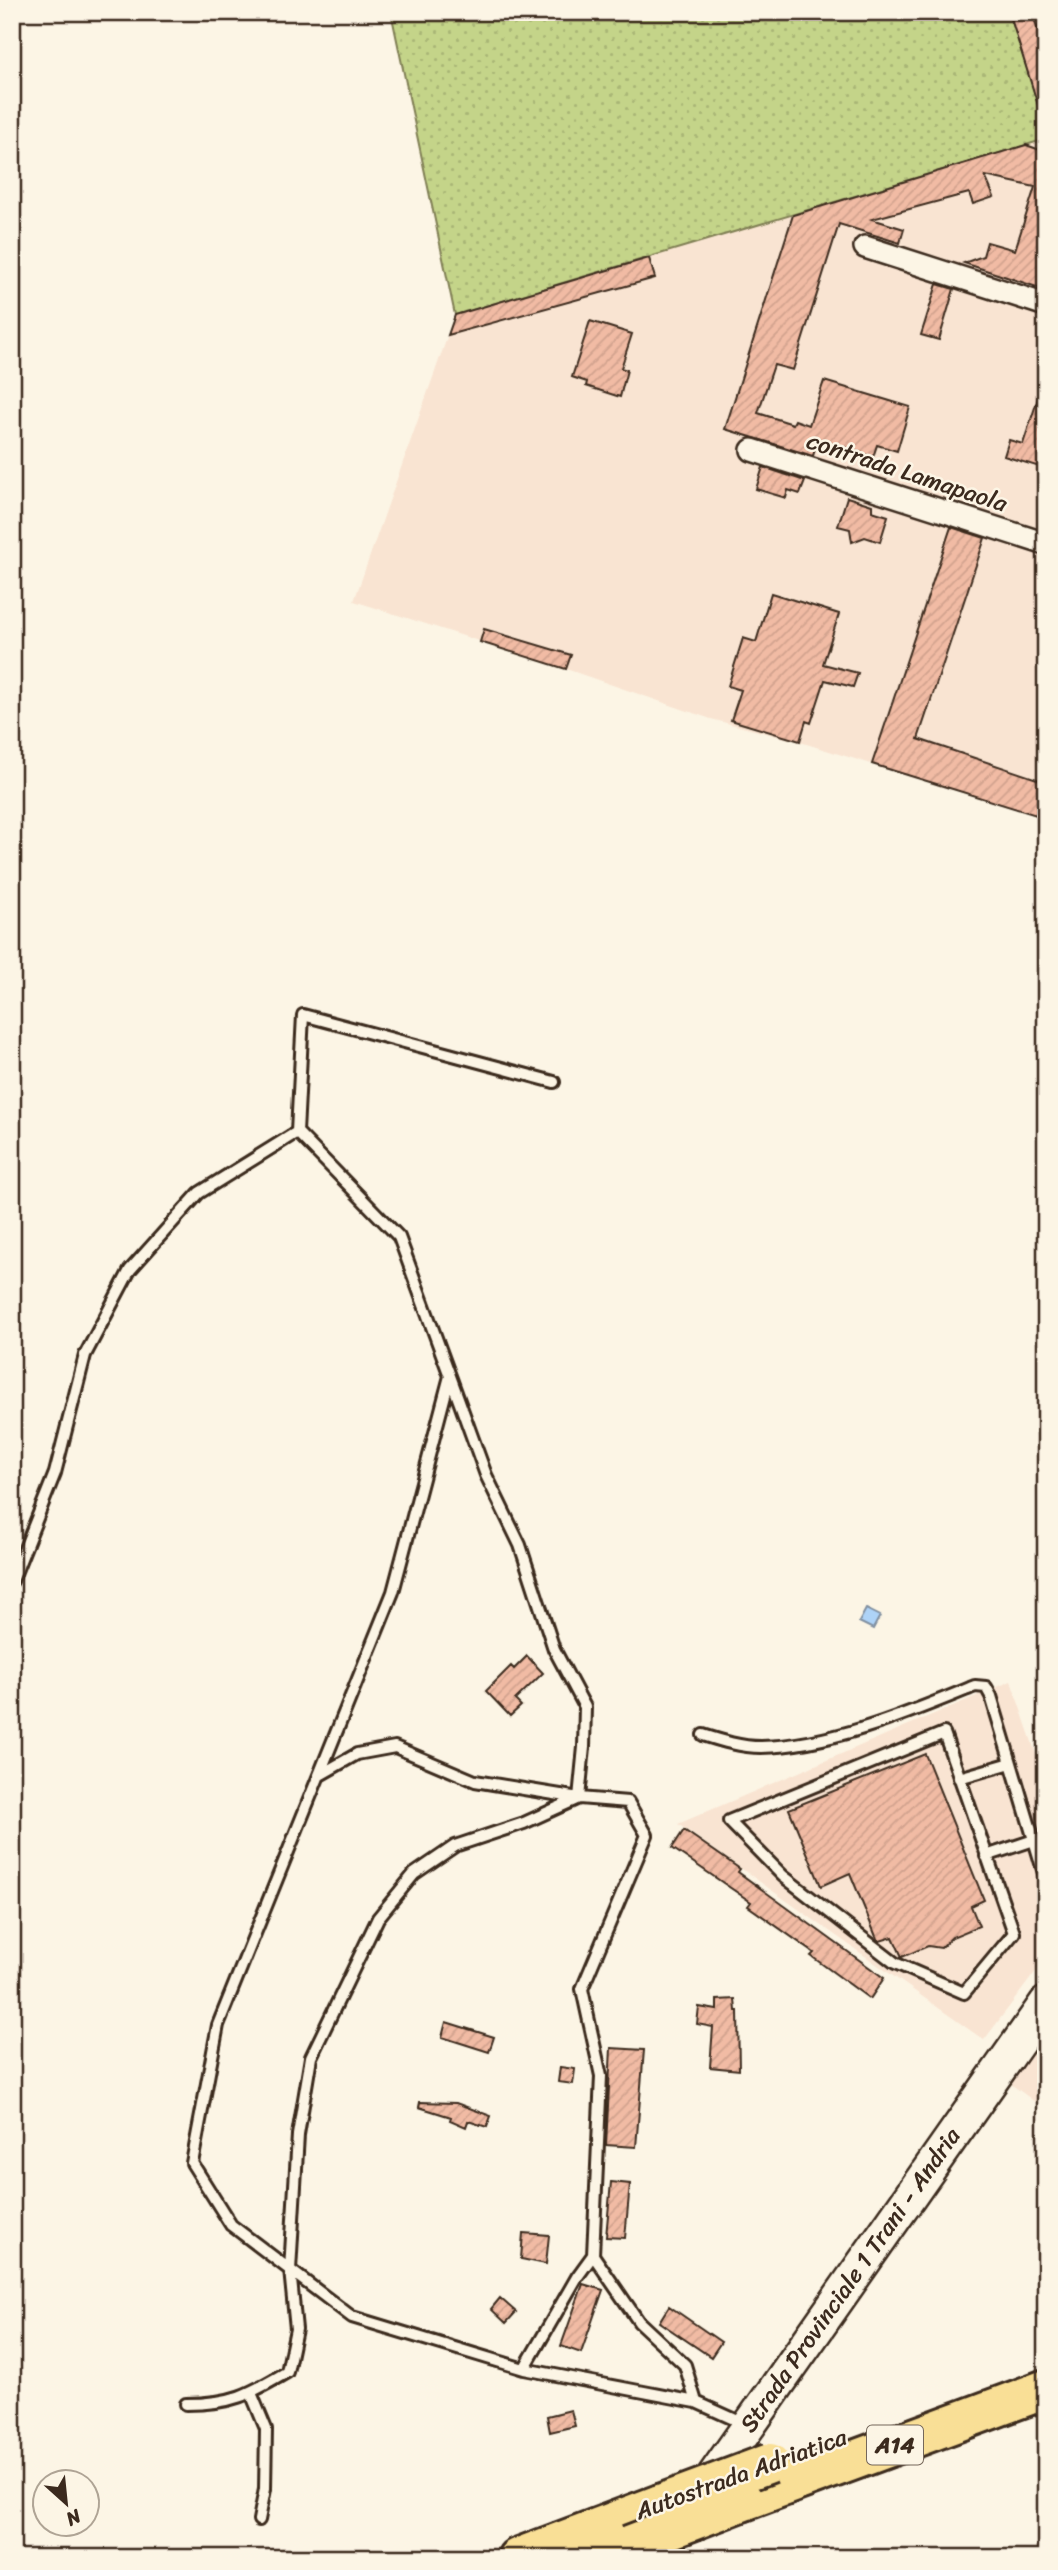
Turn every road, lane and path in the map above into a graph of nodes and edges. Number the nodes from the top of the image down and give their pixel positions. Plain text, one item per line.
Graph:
1 (865, 247) dead end
2 (1046, 305) edge
3 (752, 450) dead end
4 (1046, 544) edge
5 (554, 1082) dead end
6 (296, 1132) junction
7 (450, 1377) junction
8 (12, 1581) edge
9 (703, 1735) dead end
10 (1011, 1763) junction
11 (320, 1775) junction
12 (959, 1778) junction
13 (579, 1798) junction
14 (1034, 1840) junction
15 (986, 1856) junction
16 (1046, 1880) edge
17 (1046, 2003) edge
18 (593, 2255) junction
19 (290, 2270) junction
20 (1046, 2364) edge
21 (524, 2369) junction
22 (1046, 2389) edge
23 (251, 2393) junction
24 (696, 2402) junction
25 (186, 2403) dead end
26 (747, 2425) junction
27 (260, 2520) dead end
28 (627, 2554) edge
29 (517, 2558) edge

1 - 2 street
3 - 4 street, contrada Lamapaola
5 - 6 lane
6 - 7 lane
6 - 8 lane
7 - 11 lane
7 - 13 lane
9 - 10 lane
10 - 12 lane
10 - 14 lane
11 - 13 lane
11 - 19 lane
12 - 15 lane
12 - 15 lane
13 - 18 lane
13 - 19 lane
14 - 15 lane
14 - 16 lane
17 - 26 main road, Strada Provinciale 1 Trani - Andria
18 - 21 lane
18 - 24 lane
19 - 21 lane
19 - 23 lane
20 - 29 highway, Autostrada Adriatica / A14, bridge
21 - 24 lane
22 - 28 highway, Autostrada Adriatica / A14, bridge
23 - 25 lane
23 - 27 lane
24 - 26 lane
26 - 28 main road, Strada Provinciale 1 Trani - Andria

